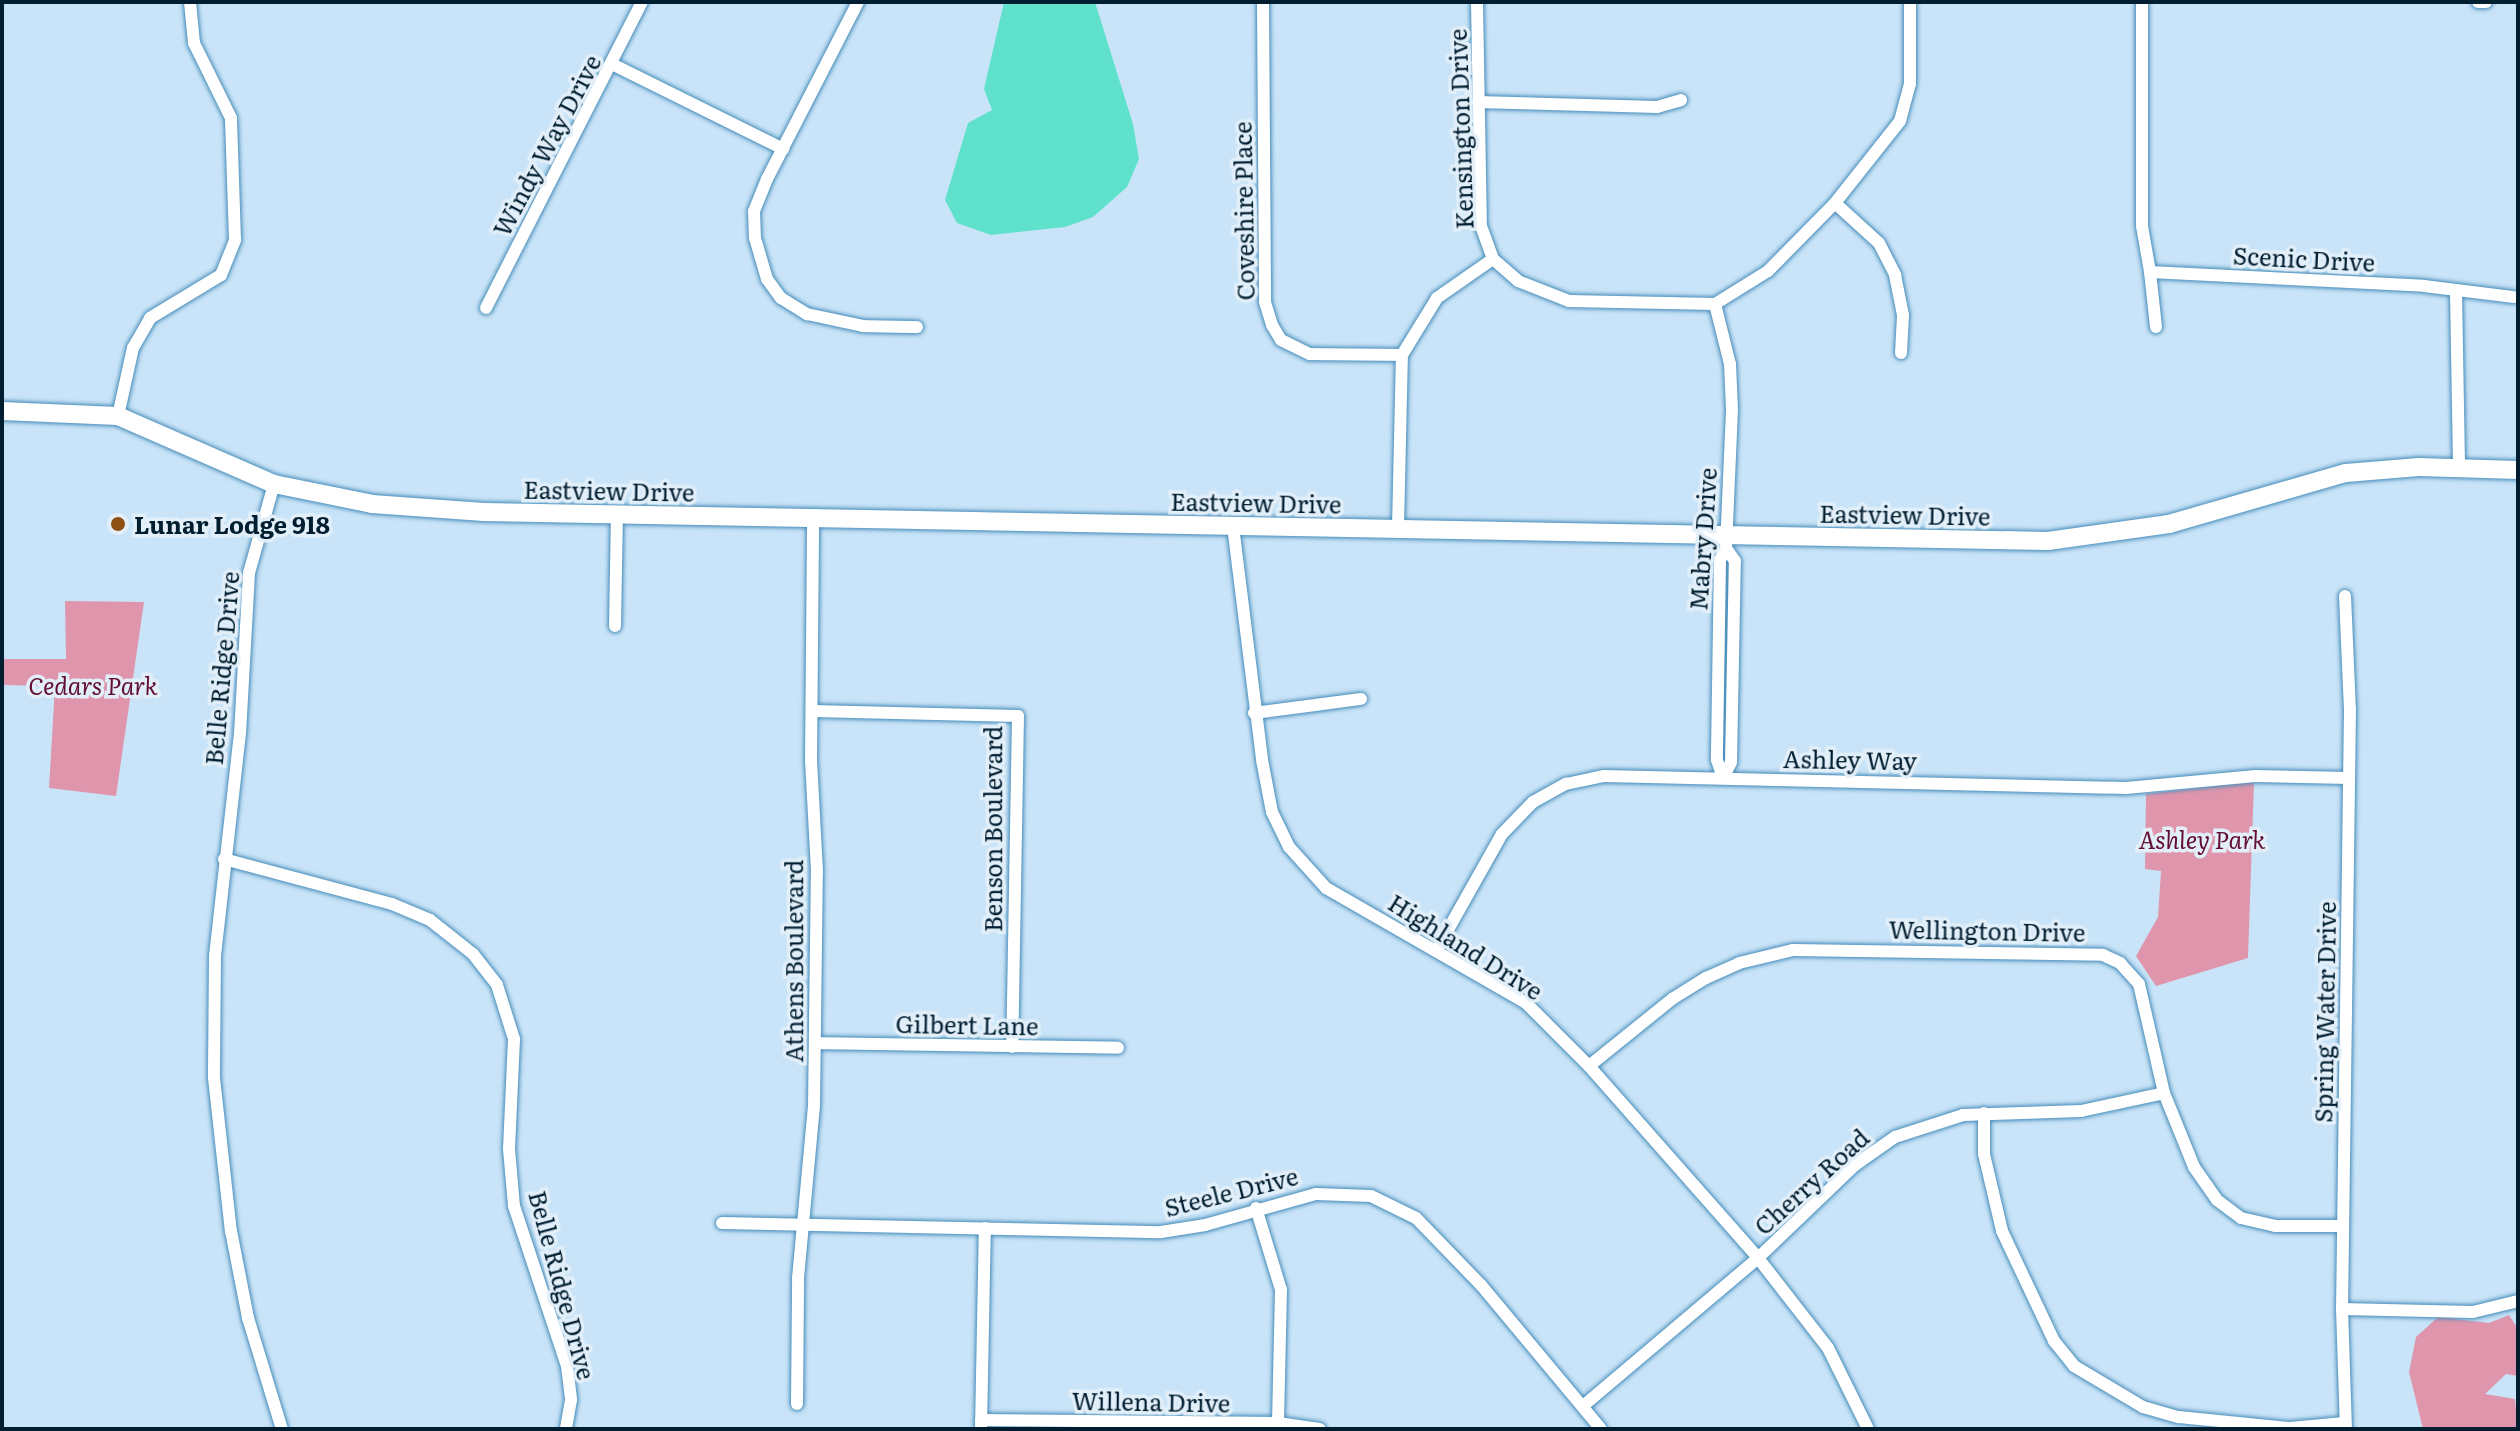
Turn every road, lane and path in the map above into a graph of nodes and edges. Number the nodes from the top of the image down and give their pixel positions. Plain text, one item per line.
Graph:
1 (190, 2) edge
2 (642, 2) edge
3 (858, 2) edge
4 (1263, 2) edge
5 (1477, 2) edge
6 (1910, 2) edge
7 (2142, 2) edge
8 (2478, 2) edge
9 (2486, 2) edge
10 (614, 65) junction
11 (1681, 100) dead end
12 (1478, 102) junction
13 (783, 149) junction
14 (1835, 203) junction
15 (1493, 259) junction
16 (2150, 272) junction
17 (2456, 292) junction
18 (2514, 297) dead end
19 (1715, 304) junction
20 (486, 308) dead end
21 (917, 327) dead end
22 (2156, 327) dead end
23 (1901, 353) dead end
24 (1402, 355) junction
25 (2, 411) edge
26 (118, 416) junction
27 (2459, 467) junction
28 (2518, 470) edge
29 (274, 484) junction
30 (617, 514) junction
31 (813, 517) junction
32 (1233, 526) junction
33 (1398, 528) junction
34 (1726, 541) junction
35 (2345, 596) dead end
36 (615, 626) dead end
37 (1361, 699) dead end
38 (813, 711) junction
39 (1254, 713) junction
40 (1723, 778) junction
41 (2349, 778) junction
42 (224, 859) junction
43 (1436, 951) junction
44 (815, 1043) junction
45 (1012, 1047) junction
46 (1118, 1048) dead end
47 (1589, 1066) junction
48 (2164, 1093) junction
49 (1984, 1113) junction
50 (1256, 1208) junction
51 (722, 1223) dead end
52 (804, 1224) junction
53 (2343, 1226) junction
54 (985, 1228) junction
55 (1758, 1258) junction
56 (2518, 1301) edge
57 (2342, 1309) junction
58 (797, 1404) dead end
59 (1583, 1406) junction
60 (1278, 1423) junction
61 (981, 1424) edge
62 (2345, 1426) edge
63 (282, 1429) edge
64 (566, 1429) edge
65 (1320, 1429) edge
66 (1601, 1429) edge
67 (1868, 1429) edge

1 - 26 street
2 - 10 street, Windy Way Drive
3 - 13 street
4 - 24 street, Coveshire Place
5 - 12 street, Kensington Drive
6 - 14 street, Kensington Drive
7 - 16 street
8 - 9 street
10 - 13 street
10 - 20 street, Windy Way Drive
11 - 12 street
12 - 15 street, Kensington Drive
13 - 21 street
14 - 19 street, Kensington Drive
14 - 23 street
15 - 19 street, Kensington Drive
15 - 24 street
16 - 17 street, Scenic Drive
16 - 22 street
17 - 18 street, Scenic Drive
17 - 27 street
19 - 34 street, Mabry Drive
24 - 33 street
25 - 26 street, Eastview Drive
26 - 29 street, Eastview Drive
27 - 28 street, Eastview Drive
27 - 34 street, Eastview Drive
29 - 30 street, Eastview Drive
29 - 42 street, Belle Ridge Drive
30 - 31 street, Eastview Drive
30 - 36 street
31 - 32 street, Eastview Drive
31 - 38 street, Athens Boulevard
32 - 33 street, Eastview Drive
32 - 39 street, Highland Drive
33 - 34 street, Eastview Drive
34 - 40 street, Mabry Drive
35 - 41 street, Spring Water Drive
37 - 39 street
38 - 44 street, Athens Boulevard
38 - 45 street, Benson Boulevard
39 - 43 street, Highland Drive
40 - 41 street, Ashley Way
40 - 43 street, Ashley Way
41 - 53 street, Spring Water Drive
42 - 63 street, Belle Ridge Drive
42 - 64 street, Belle Ridge Drive
43 - 47 street, Highland Drive
44 - 45 street, Gilbert Lane
44 - 52 street, Athens Boulevard
45 - 46 street, Gilbert Lane
47 - 48 street, Wellington Drive
47 - 55 street, Highland Drive
48 - 49 street, Cherry Road
48 - 53 street, Wellington Drive
49 - 55 street, Cherry Road
49 - 62 street
50 - 54 street, Steele Drive
50 - 59 street, Steele Drive
50 - 60 street
51 - 52 street, Steele Drive
52 - 54 street, Steele Drive
52 - 58 street, Athens Boulevard
53 - 57 street, Spring Water Drive
54 - 61 street
55 - 59 street, Cherry Road
55 - 67 street, Highland Drive
56 - 57 street
57 - 62 street, Spring Water Drive
59 - 66 street, Steele Drive
60 - 61 street, Willena Drive
60 - 65 street, Willena Drive

